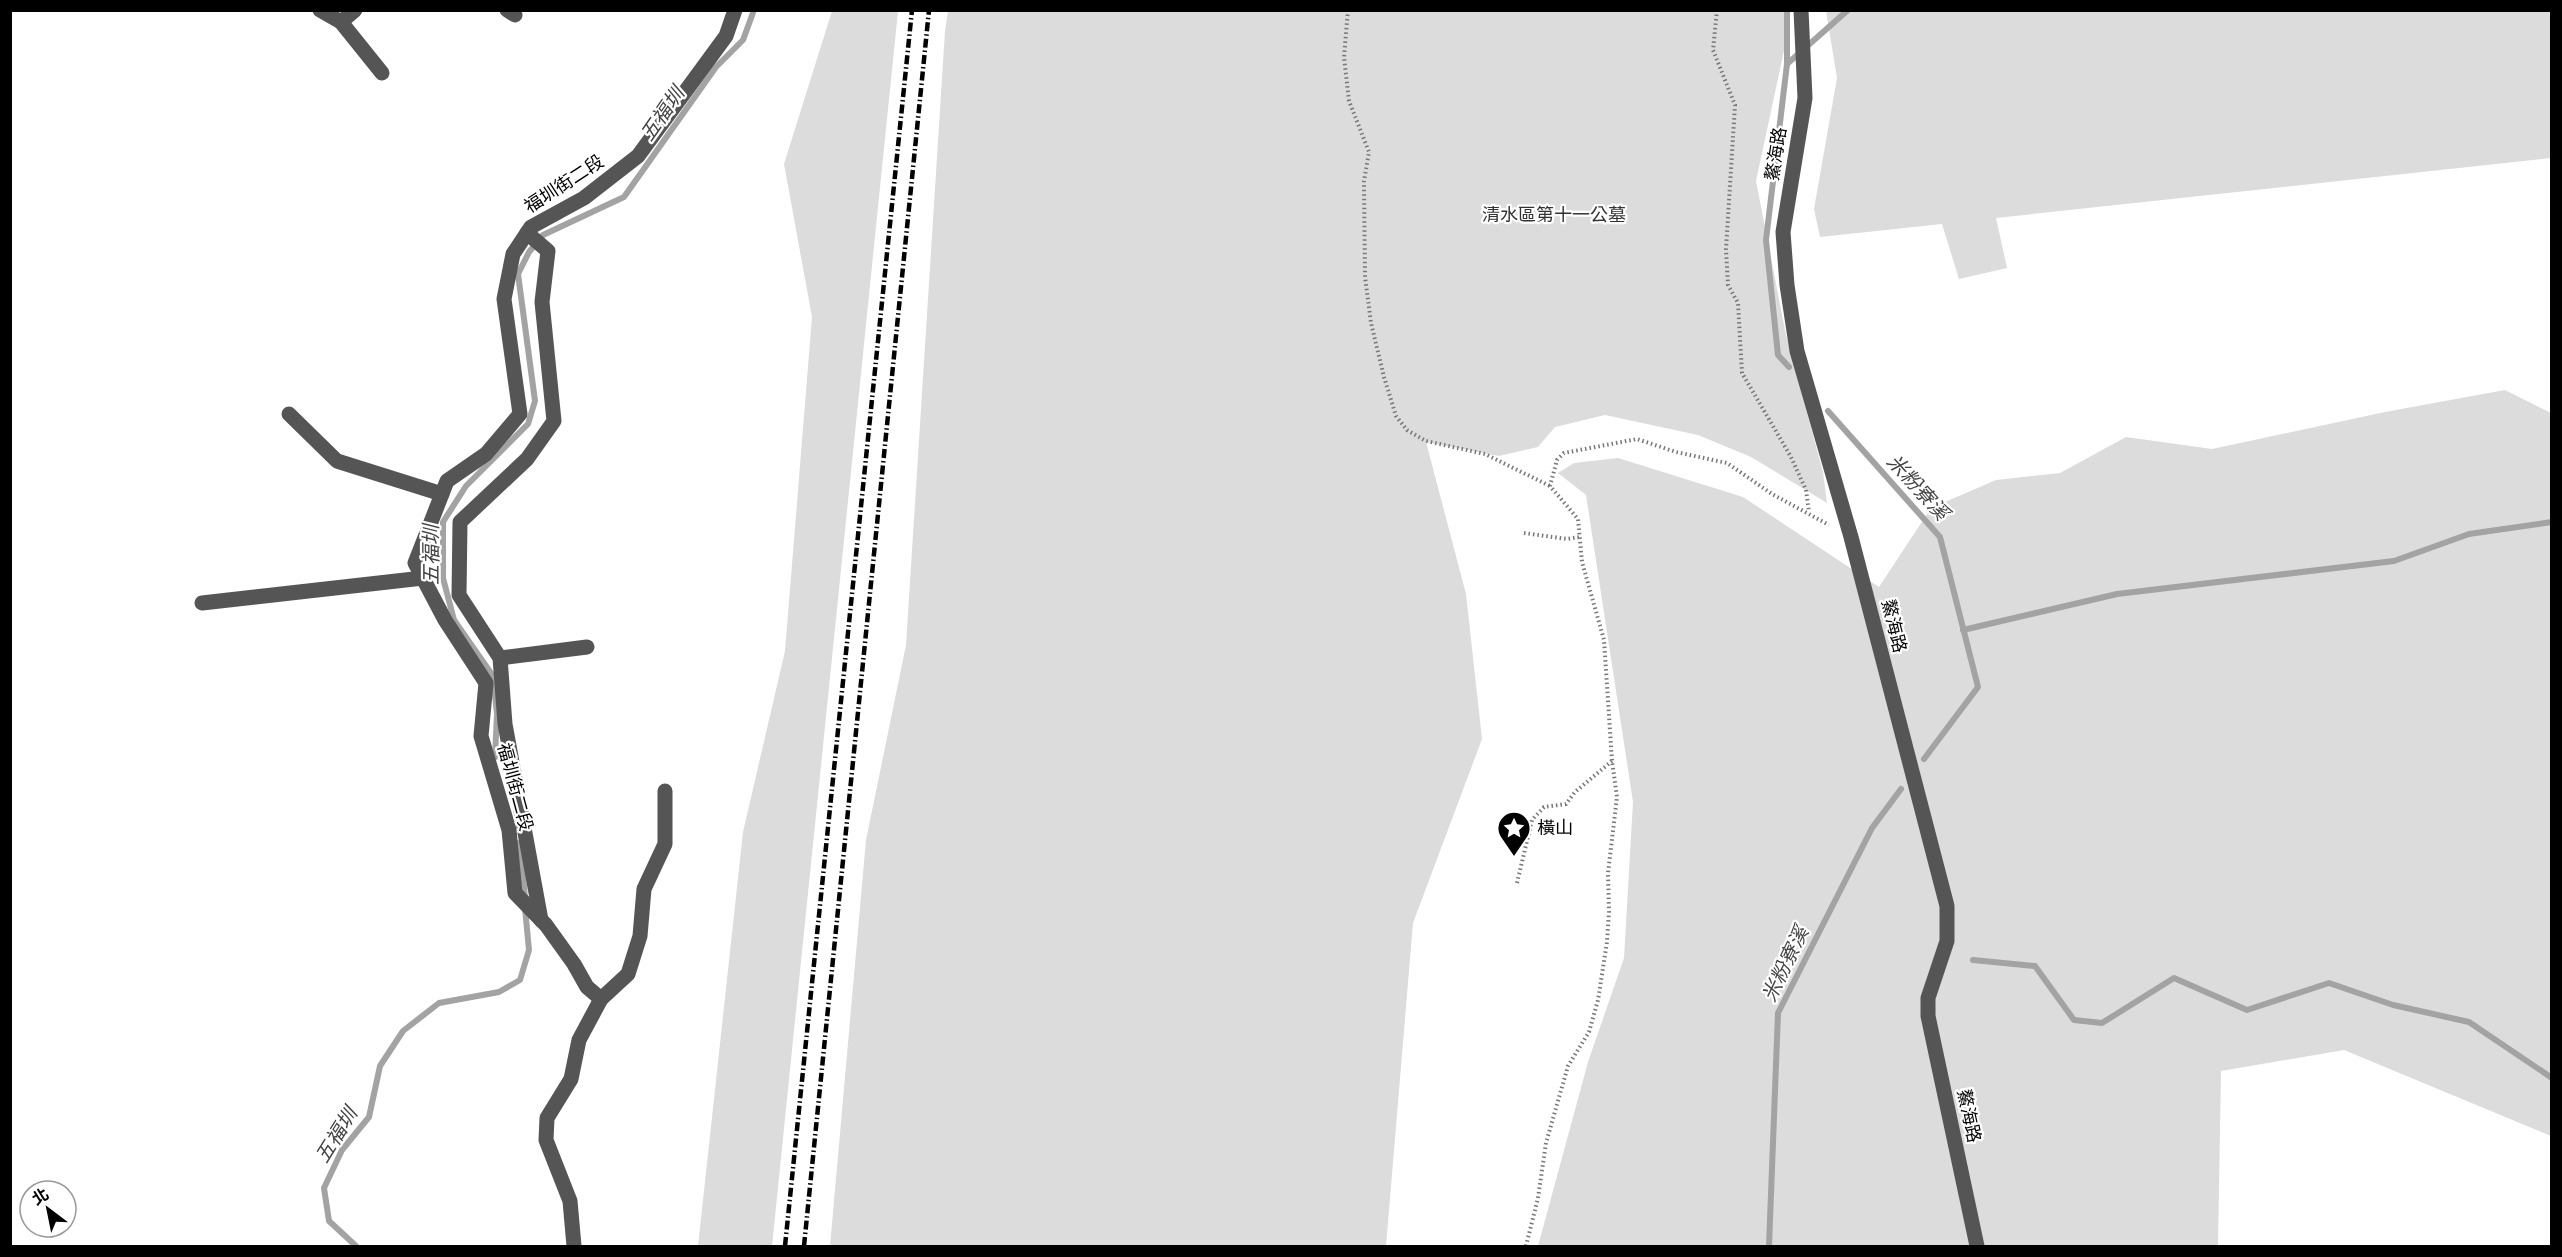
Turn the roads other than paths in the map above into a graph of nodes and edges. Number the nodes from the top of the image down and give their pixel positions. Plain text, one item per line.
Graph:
1 (320, 10) edge
2 (355, 10) edge
3 (735, 10) edge
4 (1801, 10) edge
5 (341, 22) junction
6 (381, 73) dead end
7 (527, 233) junction
8 (289, 414) dead end
9 (442, 494) junction
10 (423, 578) junction
11 (202, 603) dead end
12 (587, 646) dead end
13 (500, 658) junction
14 (665, 791) dead end
15 (541, 920) junction
16 (601, 999) junction
17 (574, 1246) edge
18 (1977, 1246) edge

1 - 5 lane
2 - 5 lane
3 - 7 lane, 福圳街二段
4 - 18 lane, 鰲海路
5 - 6 lane
7 - 9 lane, 福圳街二段
7 - 13 lane
8 - 9 lane
9 - 10 lane, 福圳街二段
10 - 11 lane
10 - 15 lane, 福圳街二段
12 - 13 lane
13 - 15 lane
14 - 16 lane
15 - 16 lane, 福圳街二段
16 - 17 lane

